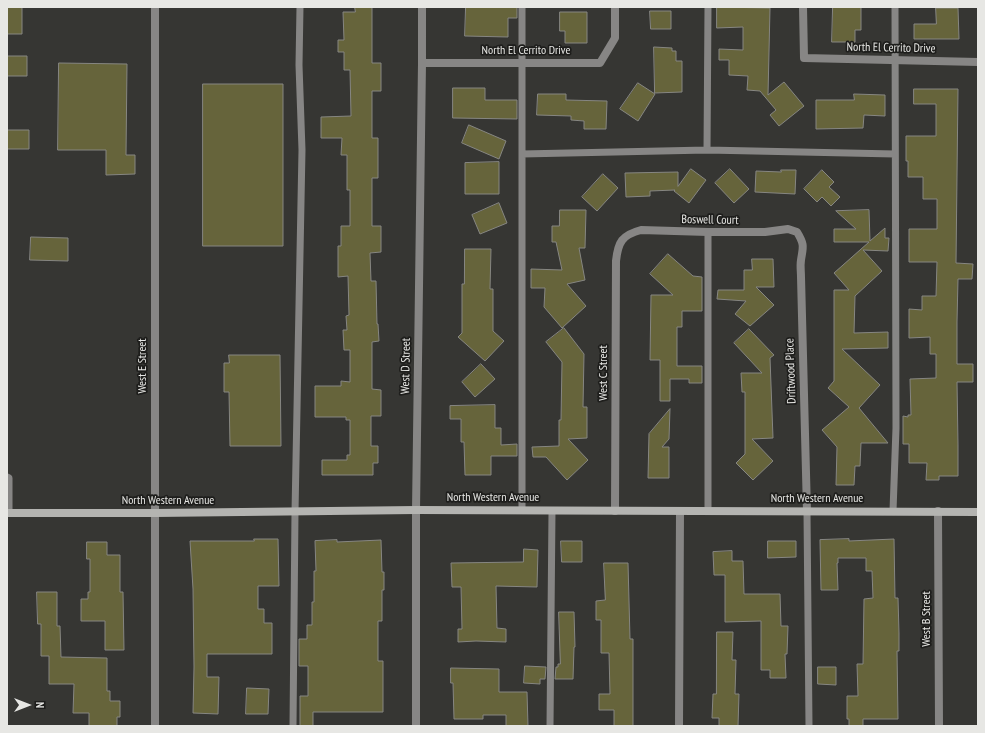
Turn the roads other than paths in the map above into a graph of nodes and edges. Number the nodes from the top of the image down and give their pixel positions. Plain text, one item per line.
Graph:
1 (155, 7) edge
2 (300, 7) edge
3 (422, 7) edge
4 (522, 7) edge
5 (615, 7) edge
6 (708, 7) edge
7 (803, 7) edge
8 (895, 7) edge
9 (896, 60) junction
10 (978, 62) edge
11 (422, 63) junction
12 (522, 63) junction
13 (707, 150) junction
14 (522, 154) junction
15 (895, 154) junction
16 (708, 232) junction
17 (797, 232) joint
18 (623, 238) joint
19 (7, 477) edge
20 (416, 510) junction
21 (522, 510) junction
22 (552, 511) junction
23 (615, 511) junction
24 (680, 511) junction
25 (708, 511) junction
26 (295, 512) junction
27 (807, 512) junction
28 (893, 512) junction
29 (938, 512) junction
30 (978, 512) edge
31 (8, 513) edge
32 (155, 513) junction
33 (155, 726) edge
34 (294, 726) edge
35 (416, 726) edge
36 (550, 726) edge
37 (679, 726) edge
38 (809, 726) edge
39 (939, 726) edge

1 - 32 street, West E Street
2 - 26 lane
3 - 11 street, West D Street
4 - 12 lane
5 - 12 street, North El Cerrito Drive
6 - 13 lane
7 - 9 street, North El Cerrito Drive
8 - 9 lane
9 - 10 street, North El Cerrito Drive
9 - 15 lane
11 - 12 street, North El Cerrito Drive
11 - 20 street, West D Street
12 - 14 lane
13 - 14 lane
13 - 15 lane
14 - 21 lane
15 - 28 lane
16 - 17 street, Boswell Court
16 - 18 street, Boswell Court
16 - 25 lane
17 - 27 street, Driftwood Place
18 - 23 street, West C Street
19 - 31 lane
20 - 21 main road, North Western Avenue
20 - 26 main road, North Western Avenue
20 - 35 street, West D Street
21 - 22 main road, North Western Avenue
22 - 23 main road, North Western Avenue
22 - 36 lane
23 - 24 main road, North Western Avenue
24 - 25 main road, North Western Avenue
24 - 37 street
25 - 27 main road, North Western Avenue
26 - 32 main road, North Western Avenue
26 - 34 lane
27 - 28 main road, North Western Avenue
27 - 38 lane
28 - 29 main road, North Western Avenue
29 - 30 main road, North Western Avenue
29 - 39 street, West B Street
31 - 32 main road, North Western Avenue
32 - 33 street, West E Street

